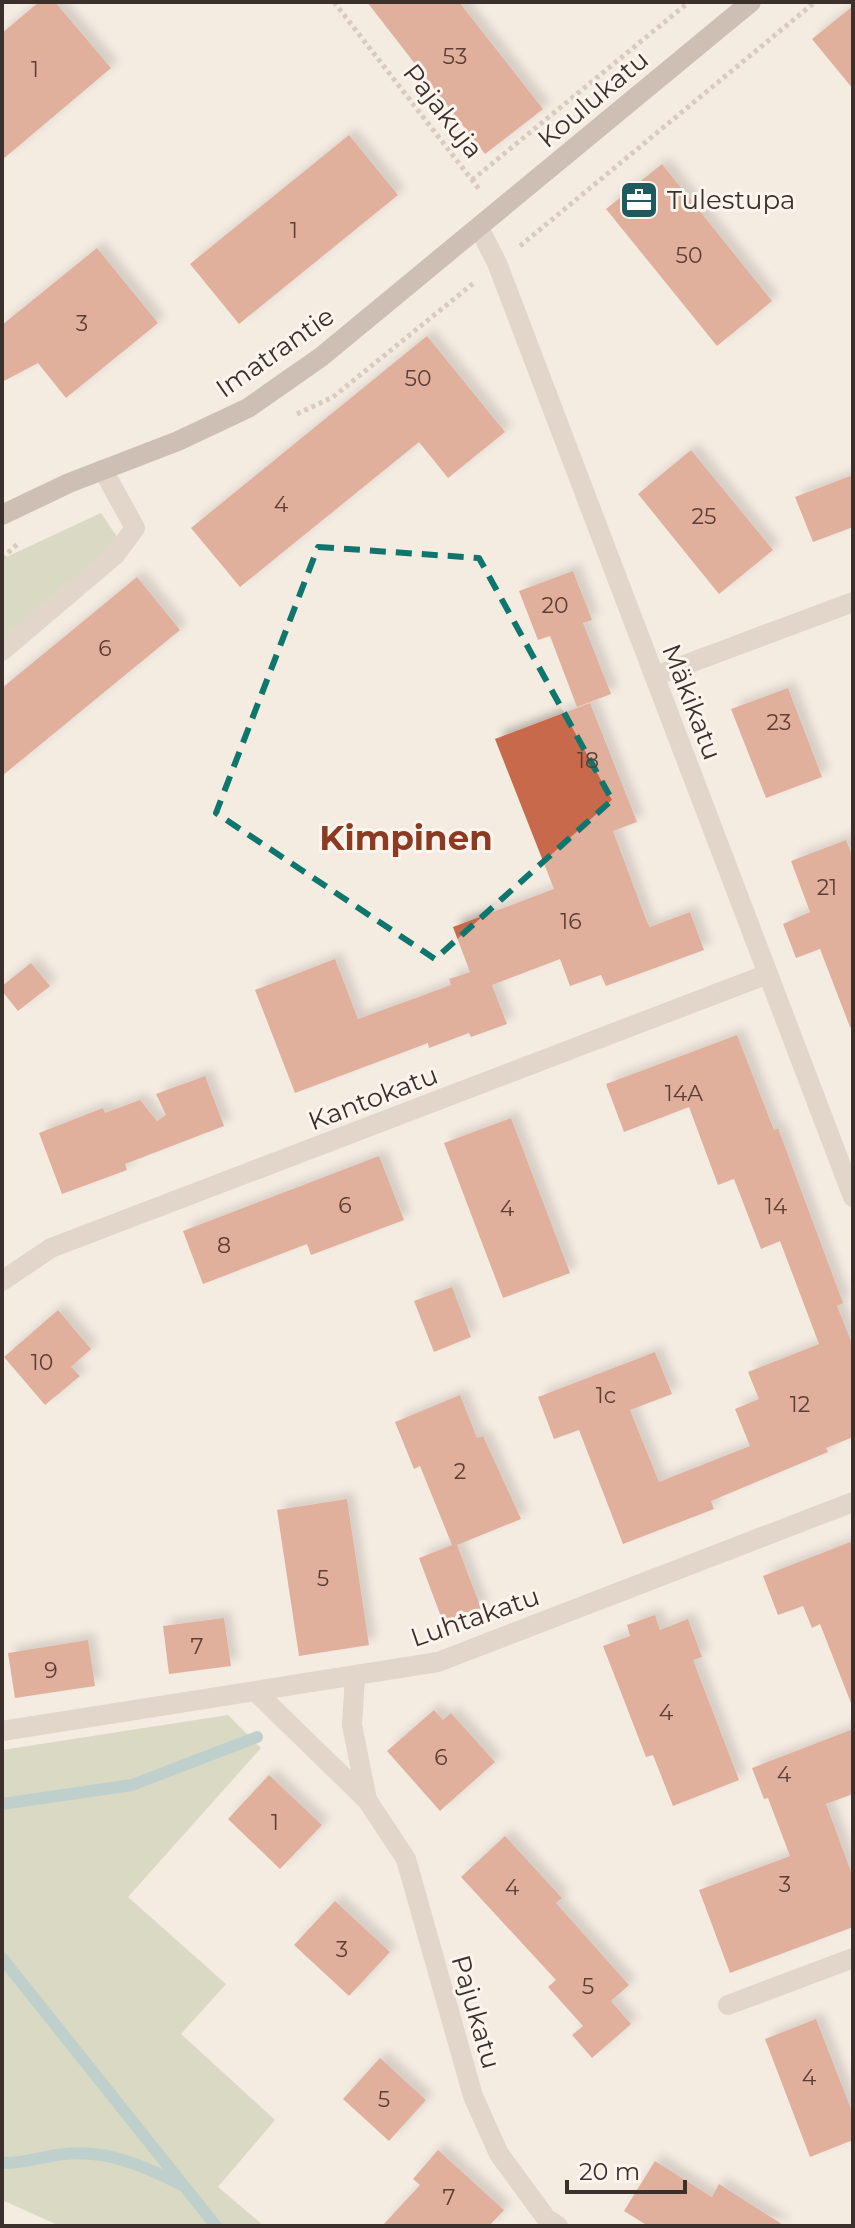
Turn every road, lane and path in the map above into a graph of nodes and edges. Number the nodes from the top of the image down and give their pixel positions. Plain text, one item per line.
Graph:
1 (334, 2) edge
2 (689, 2) edge
3 (751, 2) edge
4 (815, 2) edge
5 (472, 180) junction
6 (498, 212) junction
7 (474, 232) junction
8 (523, 243) junction
9 (497, 263) junction
10 (333, 397) dead end
11 (103, 470) junction
12 (2, 515) edge
13 (853, 602) edge
14 (2, 651) edge
15 (655, 676) junction
16 (768, 974) junction
17 (853, 1197) edge
18 (2, 1281) edge
19 (853, 1502) edge
20 (355, 1676) junction
21 (256, 1692) junction
22 (2, 1731) edge
23 (367, 1800) junction
24 (853, 1958) edge
25 (728, 2005) dead end
26 (558, 2226) edge

1 - 5 path, Pajakuja
2 - 5 path
3 - 6 street, Koulukatu
4 - 8 path
5 - 6 path, Pajakuja
6 - 7 street, Koulukatu
6 - 8 path, Pajakuja
7 - 9 street, Mäkikatu
7 - 11 street, Imatrantie
8 - 9 path
9 - 10 path
9 - 15 street, Mäkikatu
11 - 12 street, Imatrantie
11 - 14 street
13 - 15 street
15 - 16 street, Mäkikatu
16 - 17 street, Mäkikatu
16 - 18 street, Kantokatu
19 - 20 street, Luhtakatu
20 - 21 street, Luhtakatu
20 - 23 street, Pajukatu
21 - 22 street, Luhtakatu
21 - 23 street, Pajukatu
23 - 26 street, Pajukatu
24 - 25 street

